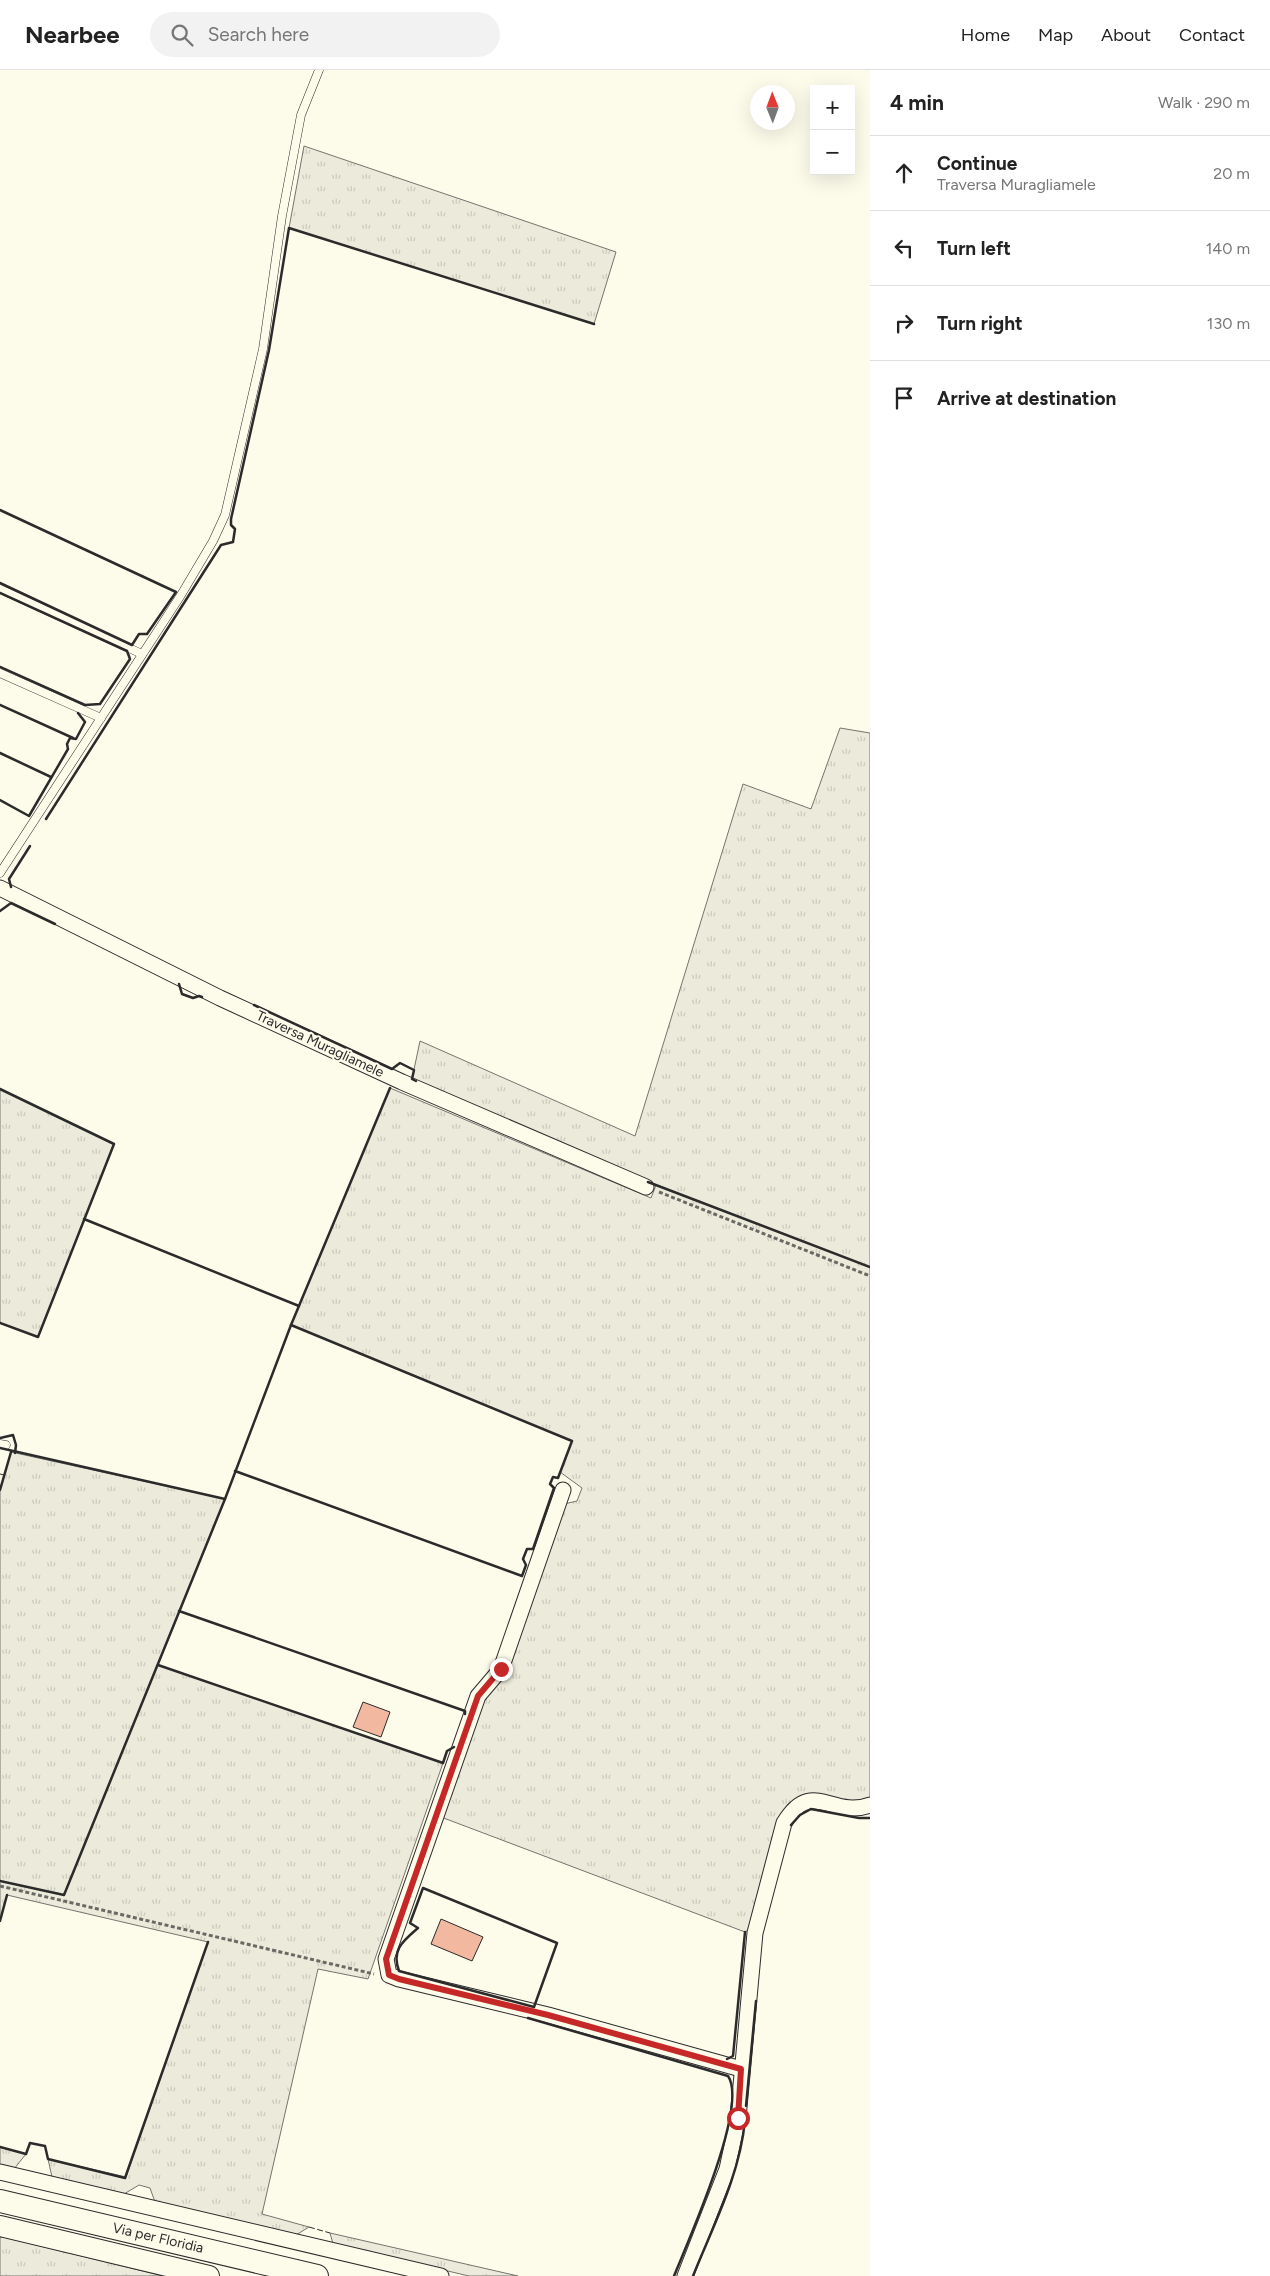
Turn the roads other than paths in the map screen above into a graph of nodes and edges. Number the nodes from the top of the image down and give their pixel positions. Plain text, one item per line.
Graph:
1 (319, 70) edge
2 (0, 589) edge
3 (142, 654) junction
4 (0, 673) edge
5 (101, 718) junction
6 (0, 873) edge
7 (0, 888) edge
8 (646, 1187) road end
9 (563, 1490) dead end
10 (870, 1805) edge
11 (741, 2069) junction
12 (0, 2172) edge
13 (0, 2201) edge
14 (0, 2226) edge
15 (208, 2276) edge
16 (317, 2276) edge
17 (441, 2276) edge
18 (684, 2276) edge

1 - 3 lane
2 - 3 lane
3 - 5 lane
4 - 5 lane
5 - 6 lane
7 - 8 street, Traversa Muragliamele
9 - 11 street
10 - 11 street
11 - 18 street
12 - 17 street
13 - 16 main road, Via per Floridia
14 - 15 street

